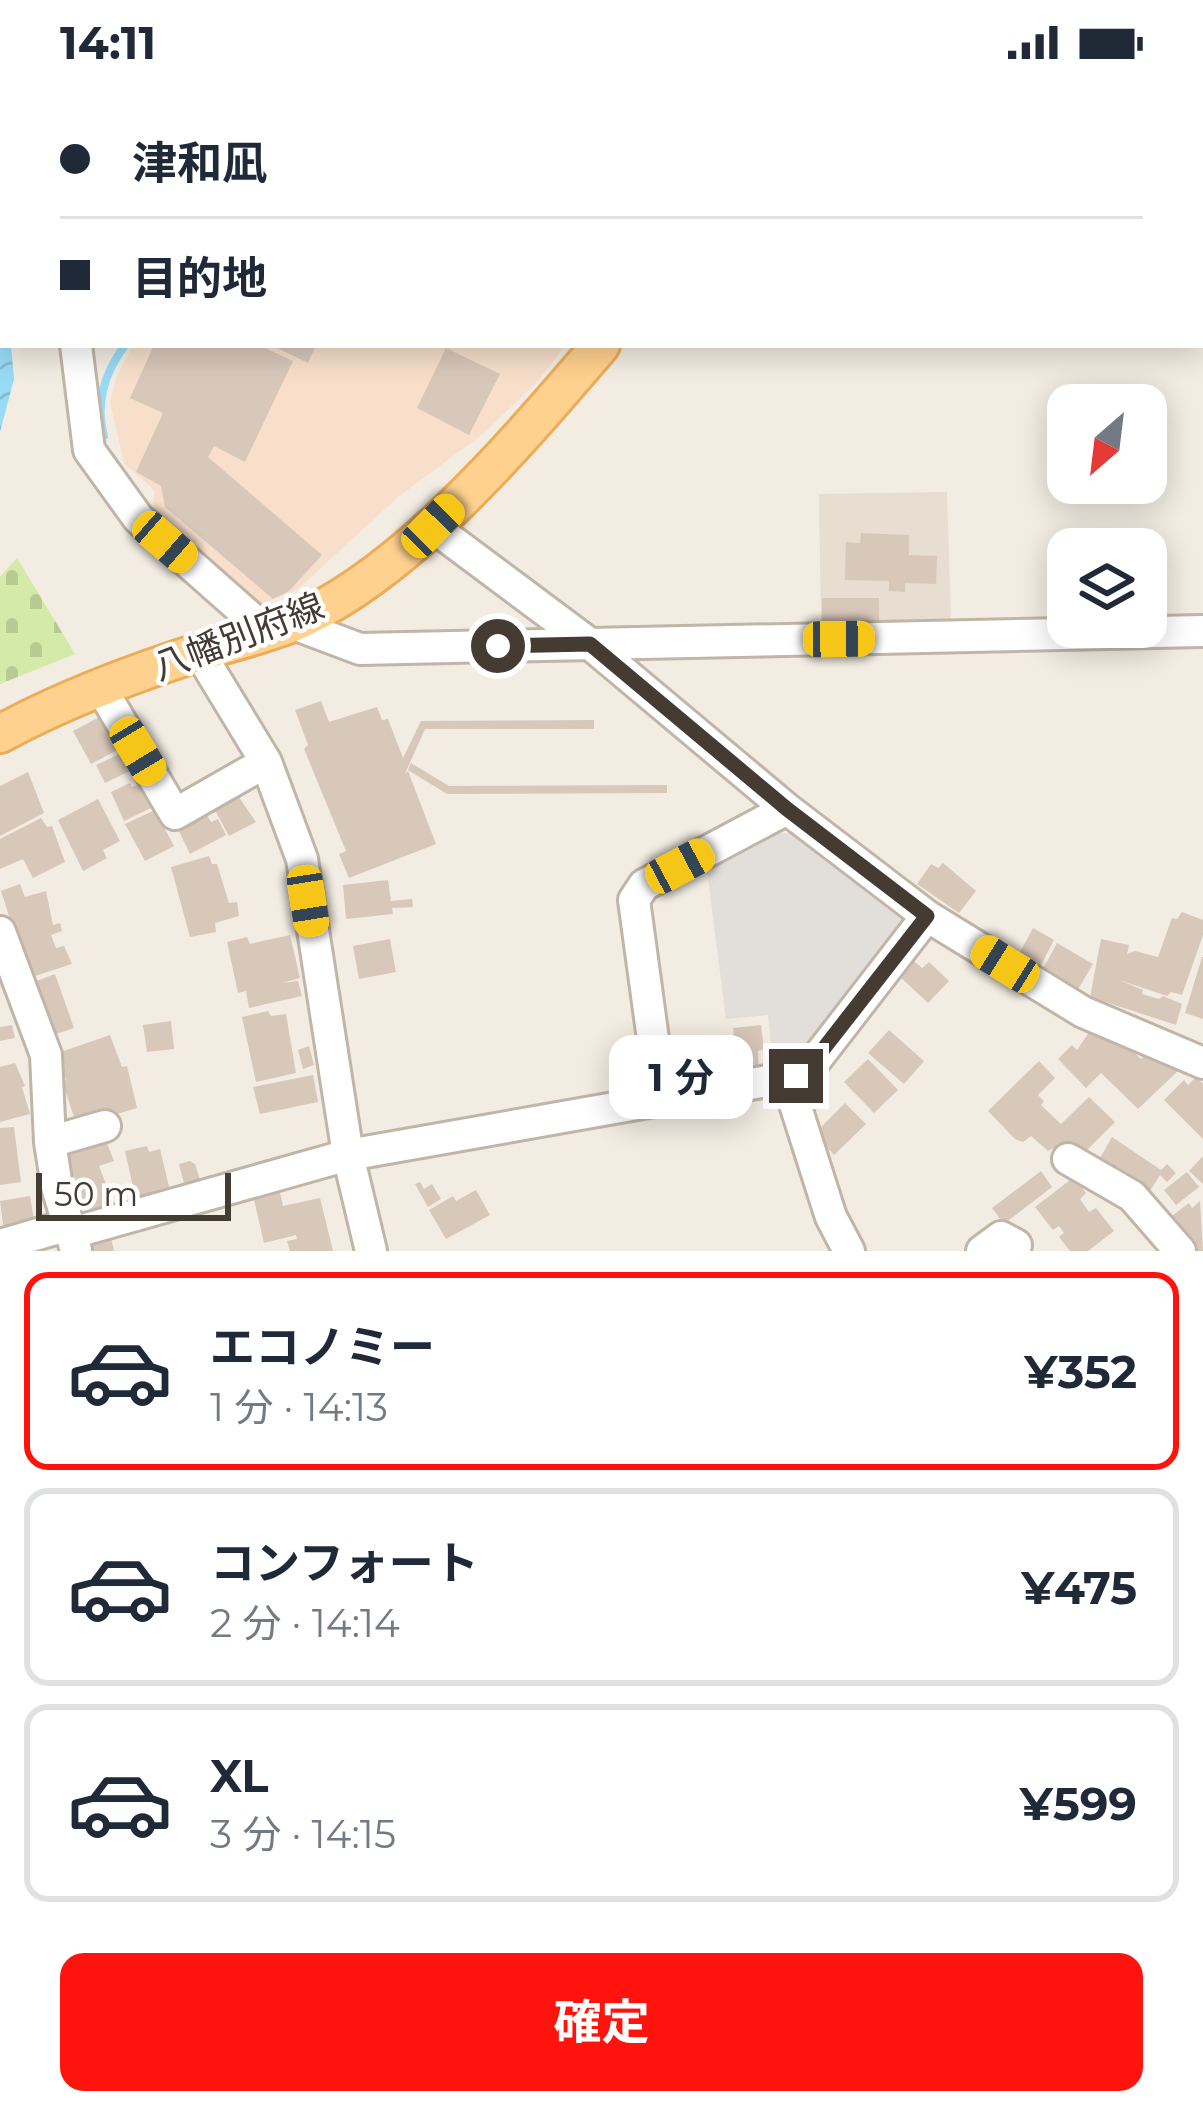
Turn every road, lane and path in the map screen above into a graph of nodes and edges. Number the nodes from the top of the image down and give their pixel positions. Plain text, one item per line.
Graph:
1 (598, 348) edge
2 (77, 361) edge
3 (433, 526) junction
4 (279, 627) junction
5 (1203, 631) edge
6 (590, 644) junction
7 (199, 652) junction
8 (101, 688) junction
9 (0, 734) edge
10 (266, 762) junction
11 (787, 809) junction
12 (927, 916) junction
13 (0, 932) edge
14 (1203, 1063) edge
15 (787, 1079) junction
16 (661, 1098) junction
17 (105, 1126) dead end
18 (50, 1142) junction
19 (348, 1155) junction
20 (1068, 1159) dead end
21 (72, 1236) edge
22 (0, 1245) edge
23 (1016, 1245) dead end
24 (371, 1251) edge
25 (849, 1251) edge
26 (982, 1251) edge
27 (1180, 1251) edge

1 - 3 main road, 八幡別府線
2 - 4 street
3 - 4 main road, 八幡別府線
3 - 6 street
4 - 6 street
4 - 7 main road, 八幡別府線
5 - 6 street
6 - 11 street
7 - 8 main road, 八幡別府線
7 - 10 street
8 - 9 main road, 八幡別府線
8 - 10 street
10 - 19 street
11 - 12 street
11 - 16 street
12 - 14 street
12 - 15 street
13 - 18 street
15 - 16 street
15 - 25 street
16 - 19 street
17 - 18 street
18 - 21 street
19 - 21 street
19 - 24 street
20 - 27 street
21 - 22 street
23 - 26 street

